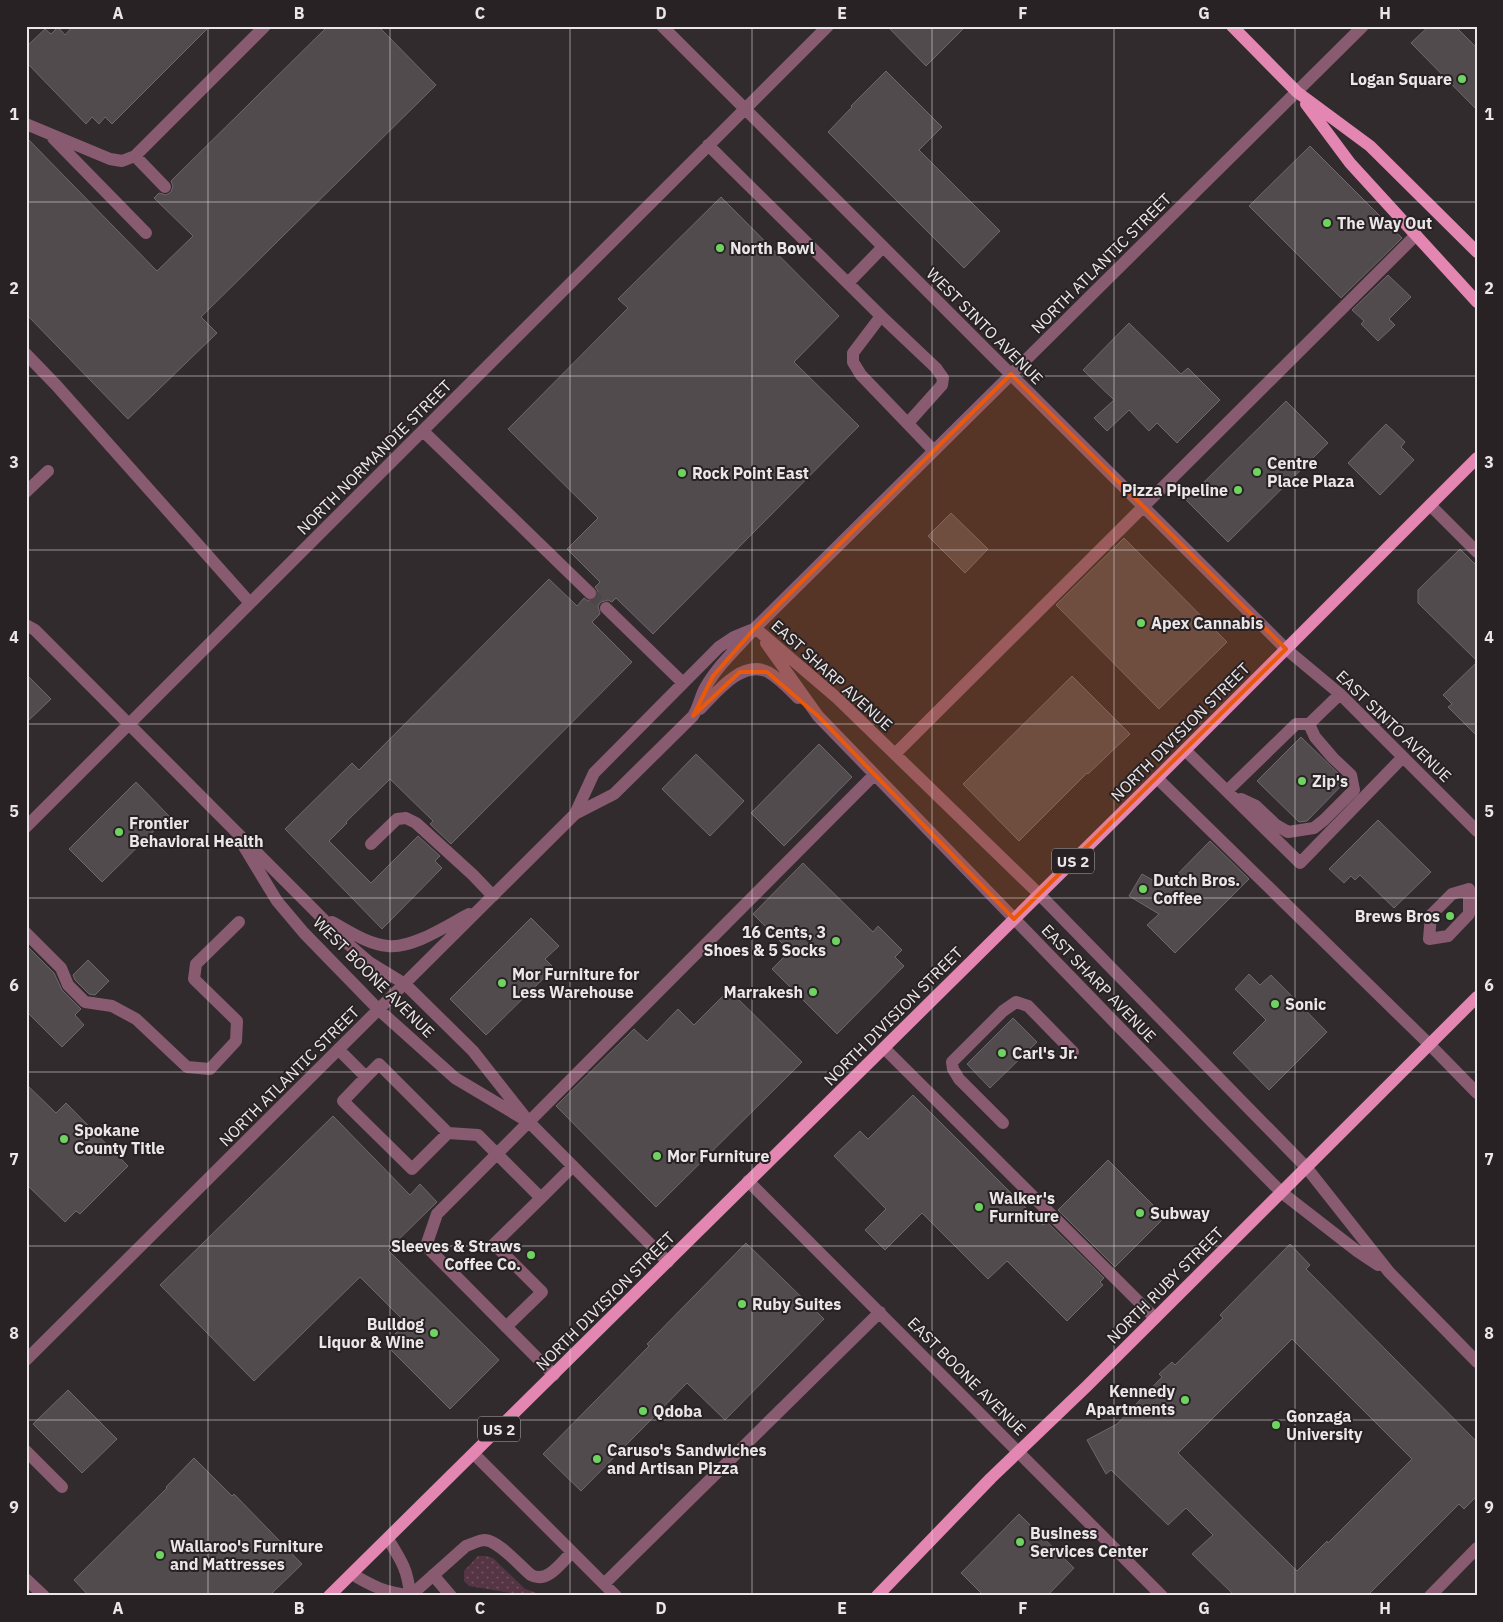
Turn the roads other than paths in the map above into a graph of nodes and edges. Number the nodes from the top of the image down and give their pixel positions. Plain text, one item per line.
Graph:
1 (265, 26) edge
2 (662, 26) edge
3 (828, 26) edge
4 (1232, 26) edge
5 (1363, 26) edge
6 (1297, 92) junction
7 (744, 109) junction
8 (26, 124) edge
9 (48, 133) junction
10 (708, 145) junction
11 (135, 156) junction
12 (165, 187) dead end
13 (146, 233) dead end
14 (1416, 236) junction
15 (883, 247) junction
16 (1477, 252) edge
17 (848, 283) junction
18 (1477, 302) edge
19 (881, 316) junction
20 (26, 354) edge
21 (1010, 374) junction
22 (908, 423) junction
23 (423, 431) junction
24 (934, 451) junction
25 (1477, 458) edge
26 (48, 471) dead end
27 (26, 492) edge
28 (1430, 505) junction
29 (1144, 508) junction
30 (1477, 552) edge
31 (590, 593) tunnel mouth
32 (250, 603) junction
33 (606, 608) tunnel mouth
34 (26, 618) edge
35 (30, 628) edge
36 (755, 628) junction
37 (1286, 649) junction
38 (682, 683) junction
39 (1340, 694) junction
40 (692, 716) junction
41 (818, 716) junction
42 (129, 724) junction
43 (1309, 724) junction
44 (1185, 750) junction
45 (895, 754) junction
46 (1403, 757) junction
47 (874, 775) junction
48 (1158, 778) junction
49 (1227, 792) junction
50 (574, 814) junction
51 (229, 823) junction
52 (26, 827) edge
53 (1477, 830) edge
54 (371, 844) dead end
55 (1039, 894) junction
56 (493, 896) junction
57 (480, 908) junction
58 (319, 915) junction
59 (1014, 919) junction
60 (239, 922) dead end
61 (26, 933) edge
62 (404, 984) junction
63 (1477, 997) edge
64 (379, 1010) junction
65 (1429, 1044) junction
66 (884, 1048) junction
67 (339, 1050) junction
68 (1073, 1052) dead end
69 (366, 1078) junction
70 (1477, 1093) edge
71 (529, 1122) junction
72 (1003, 1123) dead end
73 (448, 1133) junction
74 (497, 1154) junction
75 (573, 1166) junction
76 (1306, 1167) junction
77 (748, 1181) junction
78 (1281, 1192) junction
79 (541, 1198) junction
80 (668, 1262) junction
81 (1389, 1272) junction
82 (880, 1312) junction
83 (1155, 1318) junction
84 (506, 1328) junction
85 (26, 1360) edge
86 (1477, 1362) edge
87 (554, 1375) junction
88 (26, 1451) edge
89 (1019, 1451) junction
90 (474, 1454) junction
91 (62, 1487) dead end
92 (388, 1539) junction
93 (1477, 1548) edge
94 (572, 1552) junction
95 (352, 1574) junction
96 (433, 1575) junction
97 (26, 1579) edge
98 (604, 1584) junction
99 (44, 1596) edge
100 (330, 1596) edge
101 (410, 1596) edge
102 (451, 1596) edge
103 (616, 1596) edge
104 (877, 1596) edge
105 (1162, 1596) edge
106 (1430, 1596) edge

1 - 11 street
2 - 7 street, WEST SINTO AVENUE
3 - 7 street, NORTH NORMANDIE STREET
4 - 6 main road
5 - 6 street, NORTH ATLANTIC STREET
6 - 14 main road
6 - 16 main road
6 - 21 street, NORTH ATLANTIC STREET
7 - 10 street, NORTH NORMANDIE STREET
7 - 15 street, WEST SINTO AVENUE
8 - 9 street
9 - 11 street
9 - 13 street
10 - 17 street
10 - 23 street, NORTH NORMANDIE STREET
11 - 12 street
14 - 18 main road
14 - 29 street
15 - 17 street
15 - 21 street, WEST SINTO AVENUE
17 - 19 street
19 - 22 street
19 - 22 street
20 - 32 street
21 - 24 street, NORTH ATLANTIC STREET
21 - 29 street, WEST SINTO AVENUE
22 - 24 street
23 - 31 street
23 - 32 street, NORTH NORMANDIE STREET
24 - 36 street, NORTH ATLANTIC STREET
25 - 28 main road, NORTH DIVISION STREET / US 2
26 - 27 street
28 - 30 street
28 - 37 main road, NORTH DIVISION STREET / US 2
29 - 37 street, WEST SINTO AVENUE
29 - 45 street
32 - 42 street, NORTH NORMANDIE STREET
33 - 38 street
34 - 35 street, WEST BOONE AVENUE
35 - 42 street, WEST BOONE AVENUE
36 - 38 street, NORTH ATLANTIC STREET
36 - 40 street, NORTH ATLANTIC STREET
36 - 41 street, EAST SHARP AVENUE
36 - 45 street, EAST SHARP AVENUE
37 - 39 street, EAST SINTO AVENUE
37 - 44 main road, NORTH DIVISION STREET / US 2
38 - 50 street, NORTH ATLANTIC STREET
39 - 43 street
39 - 46 street, EAST SINTO AVENUE
40 - 41 street
40 - 50 street, NORTH ATLANTIC STREET
41 - 47 street, EAST SHARP AVENUE
42 - 51 street, WEST BOONE AVENUE
42 - 52 street, NORTH NORMANDIE STREET
43 - 49 street
43 - 49 street
44 - 48 main road, NORTH DIVISION STREET / US 2
44 - 49 street
45 - 55 street, EAST SHARP AVENUE
46 - 49 street
46 - 53 street, EAST SINTO AVENUE
47 - 59 street, EAST SHARP AVENUE
47 - 71 street
48 - 55 main road, NORTH DIVISION STREET / US 2
48 - 65 street
50 - 56 street, NORTH ATLANTIC STREET
51 - 58 street, WEST BOONE AVENUE
51 - 64 street, WEST BOONE AVENUE
54 - 56 street
55 - 59 main road, NORTH DIVISION STREET / US 2
55 - 76 street, EAST SHARP AVENUE
56 - 57 street, NORTH ATLANTIC STREET
57 - 58 street
57 - 62 street, NORTH ATLANTIC STREET
58 - 62 street, WEST BOONE AVENUE
59 - 66 main road, NORTH DIVISION STREET / US 2
59 - 78 street, EAST SHARP AVENUE
60 - 61 street
62 - 64 street, NORTH ATLANTIC STREET
62 - 71 street, WEST BOONE AVENUE
63 - 65 main road, NORTH RUBY STREET
64 - 67 street, NORTH ATLANTIC STREET
64 - 71 street, WEST BOONE AVENUE
65 - 70 street
65 - 76 main road, NORTH RUBY STREET
66 - 77 main road, NORTH DIVISION STREET / US 2
66 - 83 street
67 - 69 street
67 - 85 street, NORTH ATLANTIC STREET
68 - 72 street
69 - 73 street
69 - 73 street
71 - 74 street
71 - 75 street, WEST BOONE AVENUE
73 - 74 street
74 - 79 street
74 - 84 street
75 - 79 street
75 - 80 street, WEST BOONE AVENUE
76 - 78 main road, NORTH RUBY STREET
76 - 81 street, EAST SHARP AVENUE
77 - 80 main road, NORTH DIVISION STREET / US 2
77 - 82 street, EAST BOONE AVENUE
78 - 81 street, EAST SHARP AVENUE
78 - 83 main road, NORTH RUBY STREET
79 - 84 street
80 - 87 main road, NORTH DIVISION STREET / US 2
81 - 86 street, EAST SHARP AVENUE
82 - 89 street, EAST BOONE AVENUE
82 - 98 street
83 - 89 main road, NORTH RUBY STREET
84 - 87 street
87 - 90 main road, NORTH DIVISION STREET / US 2
88 - 91 street
89 - 104 main road, NORTH RUBY STREET
89 - 105 street, EAST BOONE AVENUE
90 - 92 main road, NORTH DIVISION STREET / US 2
90 - 94 street
92 - 95 main road, NORTH DIVISION STREET / US 2
92 - 101 street
93 - 106 street
94 - 96 street
94 - 98 street
95 - 100 main road, NORTH DIVISION STREET / US 2
95 - 101 street
96 - 101 street
96 - 102 street
97 - 99 street
98 - 103 street

